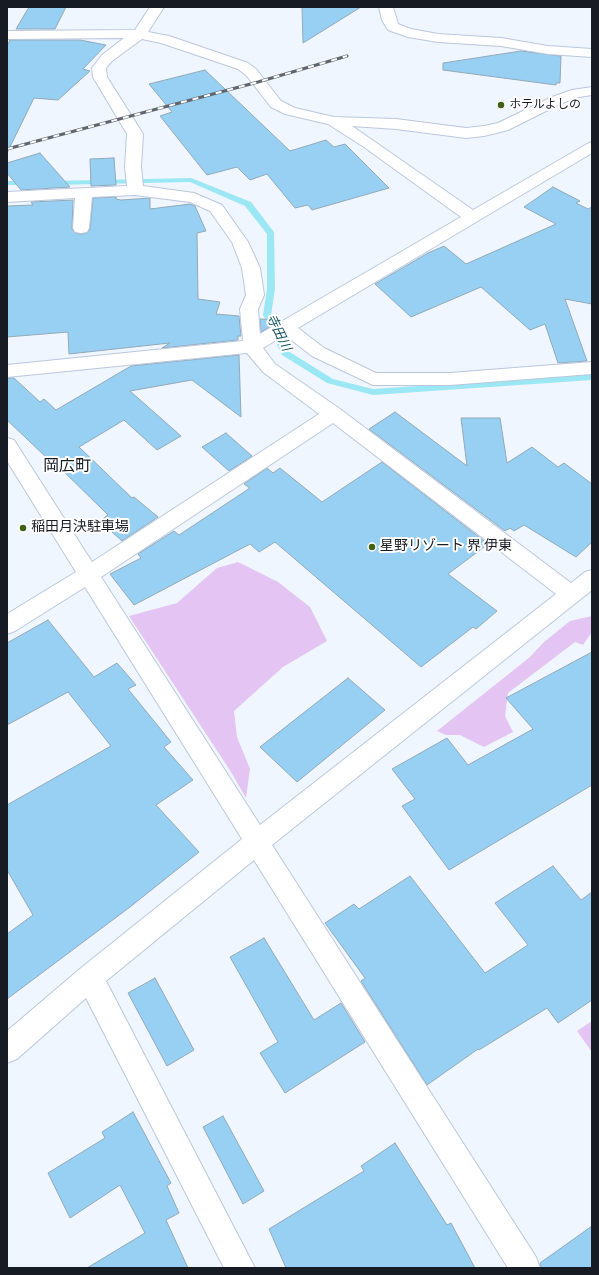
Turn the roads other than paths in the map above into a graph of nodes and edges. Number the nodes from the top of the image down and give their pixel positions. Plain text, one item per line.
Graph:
1 (157, 7) edge
2 (386, 7) edge
3 (139, 34) junction
4 (7, 35) edge
5 (592, 52) edge
6 (592, 91) edge
7 (332, 121) junction
8 (592, 147) edge
9 (134, 184) junction
10 (84, 192) junction
11 (7, 197) edge
12 (472, 218) junction
13 (81, 228) dead end
14 (286, 328) junction
15 (252, 346) junction
16 (592, 368) edge
17 (7, 371) edge
18 (333, 414) junction
19 (7, 445) edge
20 (88, 573) junction
21 (592, 578) edge
22 (571, 594) junction
23 (7, 625) edge
24 (256, 843) junction
25 (90, 977) junction
26 (7, 1049) edge
27 (240, 1268) edge
28 (525, 1268) edge

1 - 3 street
2 - 5 street
3 - 4 street
3 - 7 street
3 - 9 street
6 - 7 street
7 - 12 street
8 - 12 street
9 - 10 street
9 - 15 street
10 - 11 street
10 - 13 street
12 - 14 street
14 - 15 street
14 - 16 street
15 - 17 street
15 - 18 street
18 - 20 street
18 - 22 street
19 - 20 street
20 - 23 street
20 - 24 street
21 - 22 street
22 - 24 street
24 - 25 street
24 - 28 street
25 - 26 street
25 - 27 street

